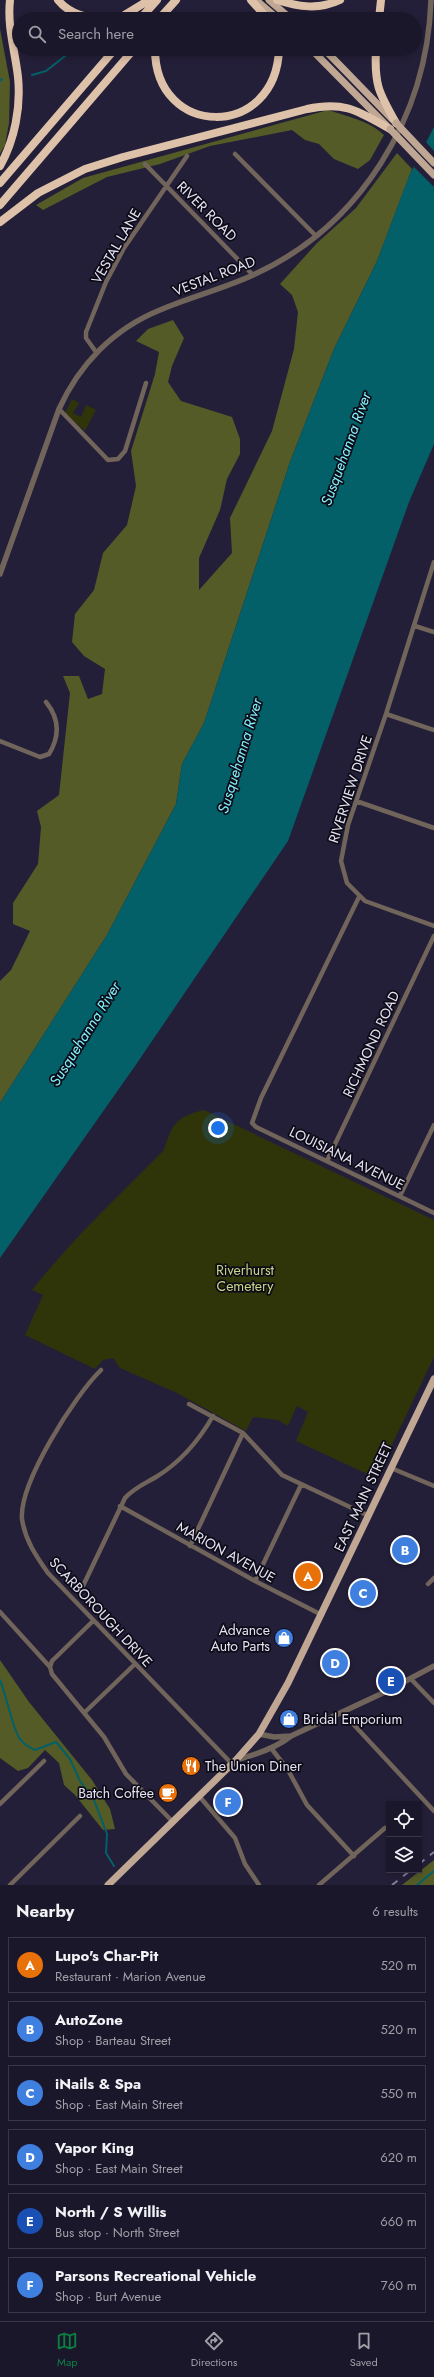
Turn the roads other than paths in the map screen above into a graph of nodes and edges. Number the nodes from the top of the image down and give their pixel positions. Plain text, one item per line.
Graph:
1 (10, 0) edge
2 (58, 0) edge
3 (149, 0) edge
4 (157, 0) edge
5 (176, 0) edge
6 (251, 0) edge
7 (256, 0) edge
8 (269, 0) edge
9 (277, 0) edge
10 (340, 0) edge
11 (380, 0) edge
12 (431, 0) edge
13 (74, 12) edge
14 (130, 12) edge
15 (146, 12) edge
16 (165, 12) edge
17 (169, 12) edge
18 (262, 12) edge
19 (270, 12) edge
20 (283, 12) edge
21 (379, 12) edge
22 (12, 40) edge
23 (15, 56) edge
24 (109, 56) edge
25 (128, 56) edge
26 (156, 56) edge
27 (278, 56) edge
28 (318, 56) edge
29 (330, 56) edge
30 (376, 56) edge
31 (393, 126) junction
32 (235, 154) dead end
33 (187, 156) dead end
34 (434, 163) edge
35 (145, 164) dead end
36 (0, 166) edge
37 (434, 175) edge
38 (0, 183) edge
39 (166, 186) junction
40 (0, 205) edge
41 (0, 222) edge
42 (316, 236) junction
43 (253, 275) junction
44 (96, 352) junction
45 (146, 383) dead end
46 (59, 409) junction
47 (434, 562) edge
48 (0, 574) edge
49 (415, 626) junction
50 (434, 632) edge
51 (46, 702) dead end
52 (386, 714) junction
53 (434, 730) edge
54 (0, 741) edge
55 (356, 801) junction
56 (434, 828) edge
57 (359, 897) junction
58 (434, 926) edge
59 (434, 936) edge
60 (434, 1125) edge
61 (327, 1161) junction
62 (400, 1196) junction
63 (434, 1213) edge
64 (101, 1370) dead end
65 (434, 1379) edge
66 (189, 1404) dead end
67 (213, 1416) junction
68 (243, 1433) junction
69 (391, 1468) junction
70 (301, 1485) junction
71 (434, 1486) edge
72 (120, 1506) junction
73 (369, 1516) junction
74 (190, 1546) junction
75 (434, 1578) edge
76 (255, 1582) junction
77 (428, 1584) dead end
78 (82, 1588) dead end
79 (0, 1612) edge
80 (322, 1615) junction
81 (93, 1621) junction
82 (135, 1664) junction
83 (434, 1666) edge
84 (50, 1667) junction
85 (411, 1679) junction
86 (434, 1703) edge
87 (342, 1712) junction
88 (84, 1713) junction
89 (259, 1734) junction
90 (291, 1736) junction
91 (271, 1748) junction
92 (44, 1761) dead end
93 (234, 1762) junction
94 (199, 1796) junction
95 (0, 1804) edge
96 (434, 1811) edge
97 (80, 1816) dead end
98 (173, 1822) junction
99 (385, 1828) dead end
100 (354, 1856) junction
101 (10, 1885) edge
102 (108, 1885) edge
103 (259, 1885) edge
104 (319, 1885) edge

1 - 22 highway
2 - 13 highway
3 - 14 highway
4 - 15 highway
5 - 16 highway
5 - 17 highway
6 - 18 highway
7 - 19 main road
8 - 20 main road
9 - 10 highway
11 - 21 highway
12 - 42 street, VESTAL ROAD
23 - 36 highway
24 - 38 highway
25 - 40 highway
26 - 27 highway
28 - 31 main road
29 - 31 main road
30 - 31 highway
31 - 34 main road, bridge
31 - 37 main road, bridge
31 - 41 highway
32 - 42 street
33 - 39 street, VESTAL LANE
35 - 39 street, RIVER ROAD
39 - 43 street, RIVER ROAD
39 - 44 street, VESTAL LANE
42 - 43 street, VESTAL ROAD
43 - 44 street, VESTAL ROAD
44 - 46 street, VESTAL ROAD
45 - 46 street
46 - 48 street, VESTAL ROAD
47 - 49 street, RIVERVIEW DRIVE
49 - 50 street
49 - 52 street, RIVERVIEW DRIVE
51 - 54 street
52 - 53 street
52 - 55 street, RIVERVIEW DRIVE
55 - 56 street
55 - 57 street, RIVERVIEW DRIVE
57 - 58 street
57 - 61 street, LOUISIANA AVENUE
59 - 61 street, RICHMOND ROAD
60 - 62 street
61 - 62 street, LOUISIANA AVENUE
62 - 63 street, LOUISIANA AVENUE
64 - 81 street, SCARBOROUGH DRIVE
65 - 69 main road, EAST MAIN STREET
66 - 67 street
67 - 68 street
67 - 72 street
68 - 70 street
68 - 74 street
69 - 71 street
69 - 73 main road, EAST MAIN STREET
70 - 73 street
70 - 76 street
72 - 74 street, MARION AVENUE
72 - 78 street
73 - 80 main road, EAST MAIN STREET
74 - 76 street, MARION AVENUE
75 - 77 street
76 - 80 street, MARION AVENUE
79 - 84 street
80 - 89 main road, EAST MAIN STREET
81 - 82 street, SCARBOROUGH DRIVE
81 - 84 street
82 - 88 street
82 - 93 street, SCARBOROUGH DRIVE
83 - 85 street
84 - 88 street
85 - 86 street
85 - 87 street
87 - 90 street
87 - 96 street
88 - 98 street
89 - 90 street
89 - 93 main road, EAST MAIN STREET
90 - 91 street
91 - 93 street
91 - 100 street
92 - 95 street
93 - 94 main road, EAST MAIN STREET
94 - 98 main road, EAST MAIN STREET
94 - 103 street
97 - 101 street
98 - 102 main road, EAST MAIN STREET
99 - 100 street
100 - 104 street

